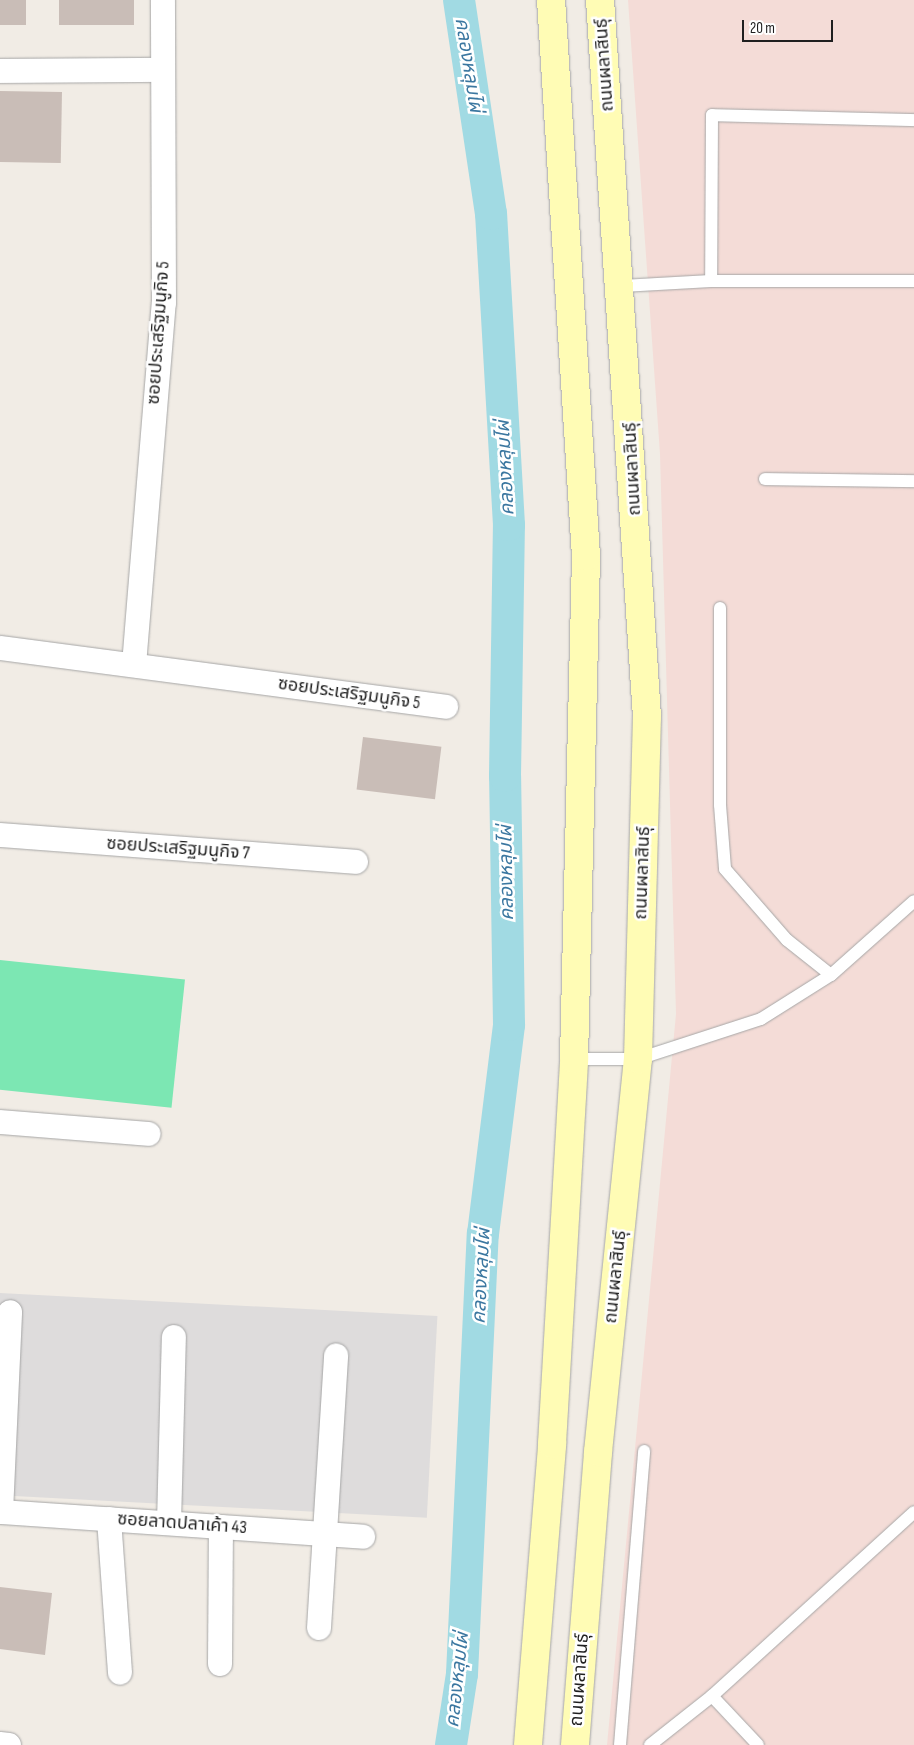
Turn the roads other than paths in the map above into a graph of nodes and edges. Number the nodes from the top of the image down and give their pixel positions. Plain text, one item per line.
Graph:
1 (163, 0) edge
2 (551, 0) edge
3 (600, 0) edge
4 (162, 70) junction
5 (0, 71) edge
6 (914, 120) edge
7 (914, 280) edge
8 (712, 281) junction
9 (622, 286) junction
10 (765, 479) dead end
11 (914, 481) edge
12 (720, 608) dead end
13 (0, 648) edge
14 (134, 665) junction
15 (446, 707) dead end
16 (0, 835) edge
17 (356, 862) dead end
18 (914, 900) edge
19 (831, 975) junction
20 (574, 1059) junction
21 (638, 1059) junction
22 (0, 1122) edge
23 (149, 1134) dead end
24 (10, 1312) dead end
25 (174, 1337) dead end
26 (336, 1356) dead end
27 (644, 1451) dead end
28 (1, 1512) edge
29 (913, 1514) edge
30 (109, 1519) junction
31 (169, 1523) junction
32 (221, 1527) junction
33 (328, 1535) junction
34 (363, 1537) dead end
35 (319, 1628) dead end
36 (220, 1664) dead end
37 (120, 1673) dead end
38 (712, 1696) junction
39 (0, 1744) edge
40 (9, 1745) edge
41 (528, 1745) edge
42 (575, 1745) edge
43 (620, 1745) edge
44 (650, 1745) edge
45 (758, 1745) edge

1 - 4 street, ซอยประเสริฐมนูกิจ 5
2 - 20 main road
3 - 9 main road, ถนนผลาสินธุ์
4 - 5 street
4 - 14 street, ซอยประเสริฐมนูกิจ 5
6 - 8 lane
7 - 8 lane
8 - 9 lane
9 - 21 main road, ถนนผลาสินธุ์
10 - 11 lane
12 - 19 lane
13 - 14 street, ซอยประเสริฐมนูกิจ 5
14 - 15 street, ซอยประเสริฐมนูกิจ 5
16 - 17 street, ซอยประเสริฐมนูกิจ 7
18 - 19 lane
19 - 21 lane
20 - 21 lane
20 - 41 main road
21 - 42 main road, ถนนผลาสินธุ์
22 - 23 street
24 - 28 street
25 - 31 street
26 - 33 street
27 - 43 lane
28 - 30 street, ซอยลาดปลาเค้า 43
29 - 38 lane
30 - 31 street, ซอยลาดปลาเค้า 43
30 - 37 street
31 - 32 street, ซอยลาดปลาเค้า 43
32 - 33 street, ซอยลาดปลาเค้า 43
32 - 36 street
33 - 34 street, ซอยลาดปลาเค้า 43
33 - 35 street
38 - 44 lane
38 - 45 lane
39 - 40 street

